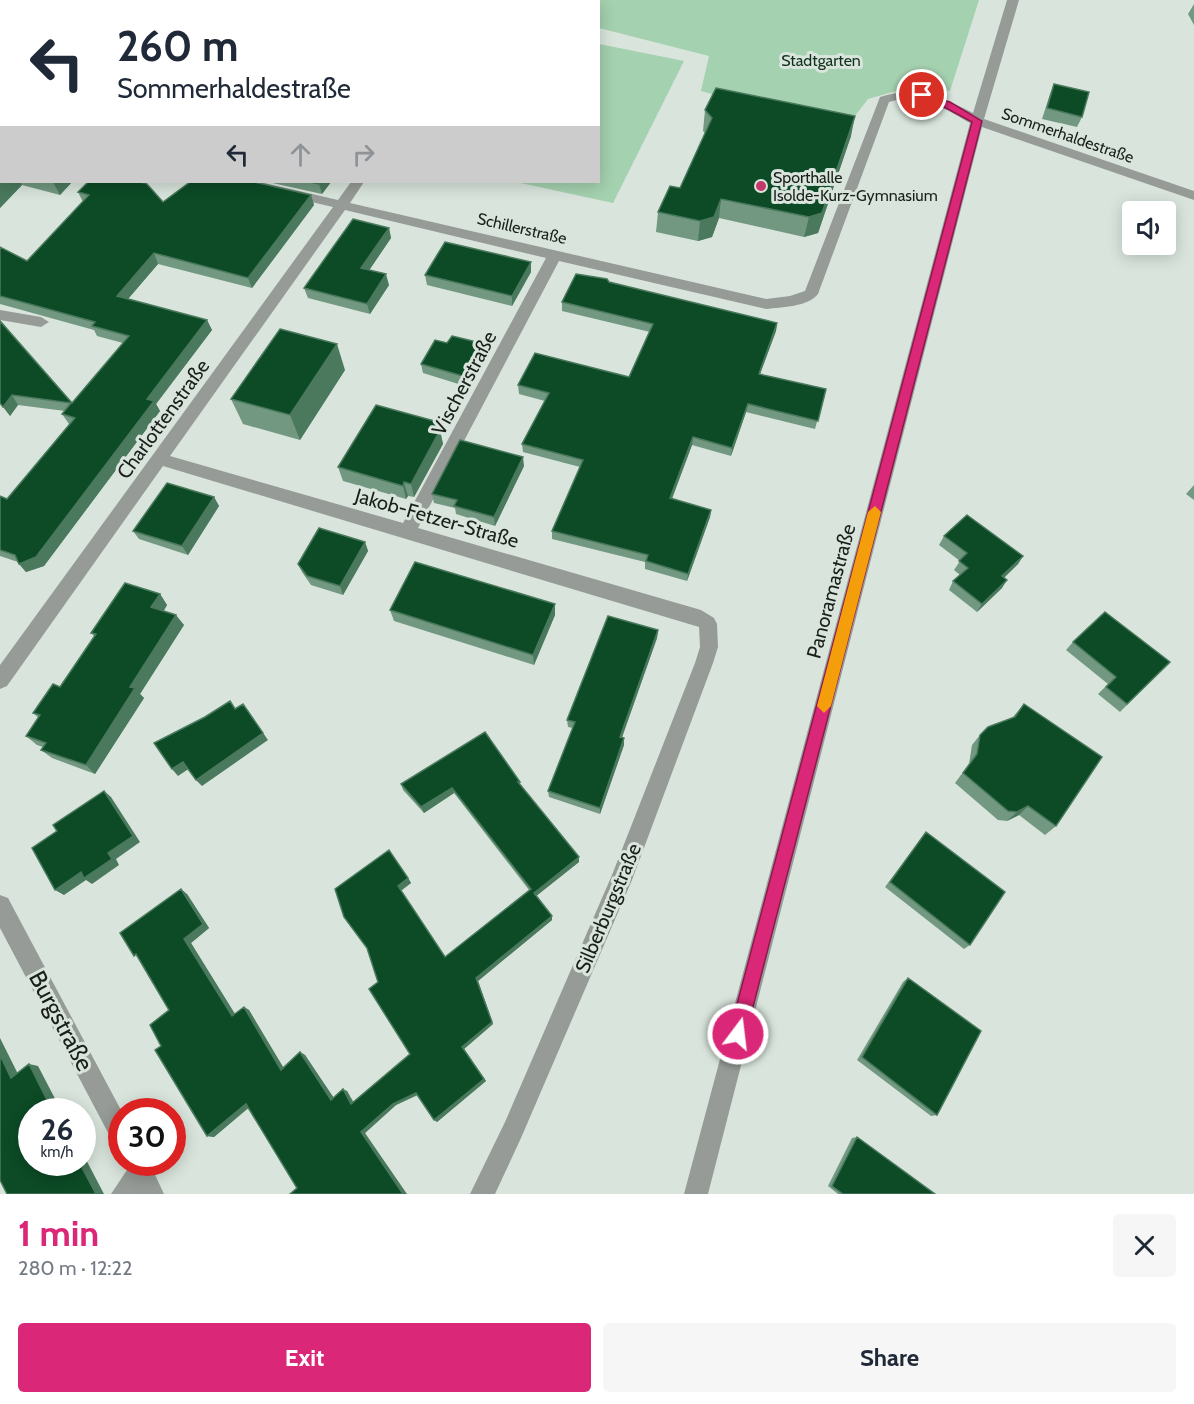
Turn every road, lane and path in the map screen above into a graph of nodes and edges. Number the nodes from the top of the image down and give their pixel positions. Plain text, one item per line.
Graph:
1 (1012, 0) edge
2 (977, 121) junction
3 (247, 183) edge
4 (357, 183) edge
5 (1194, 196) edge
6 (342, 205) junction
7 (555, 255) junction
8 (792, 301) joint
9 (0, 315) edge
10 (41, 322) edge
11 (160, 459) junction
12 (408, 531) junction
13 (701, 618) joint
14 (0, 680) edge
15 (0, 906) edge
16 (108, 1110) edge
17 (143, 1177) edge
18 (123, 1194) edge
19 (482, 1194) edge
20 (696, 1194) edge

1 - 2 street, Panoramastraße
2 - 5 street, Sommerhaldestraße
2 - 8 street, Sommerhaldestraße
2 - 20 street, Panoramastraße
3 - 6 street, Schillerstraße
4 - 6 street, Charlottenstraße
6 - 7 street, Schillerstraße
6 - 11 street, Charlottenstraße
7 - 8 street, Schillerstraße
7 - 12 street, Vischerstraße
9 - 10 street
11 - 12 street, Jakob-Fetzer-Straße
11 - 14 street, Charlottenstraße
12 - 13 street, Jakob-Fetzer-Straße
13 - 19 street, Silberburgstraße
15 - 16 street, Burgstraße
17 - 18 street

